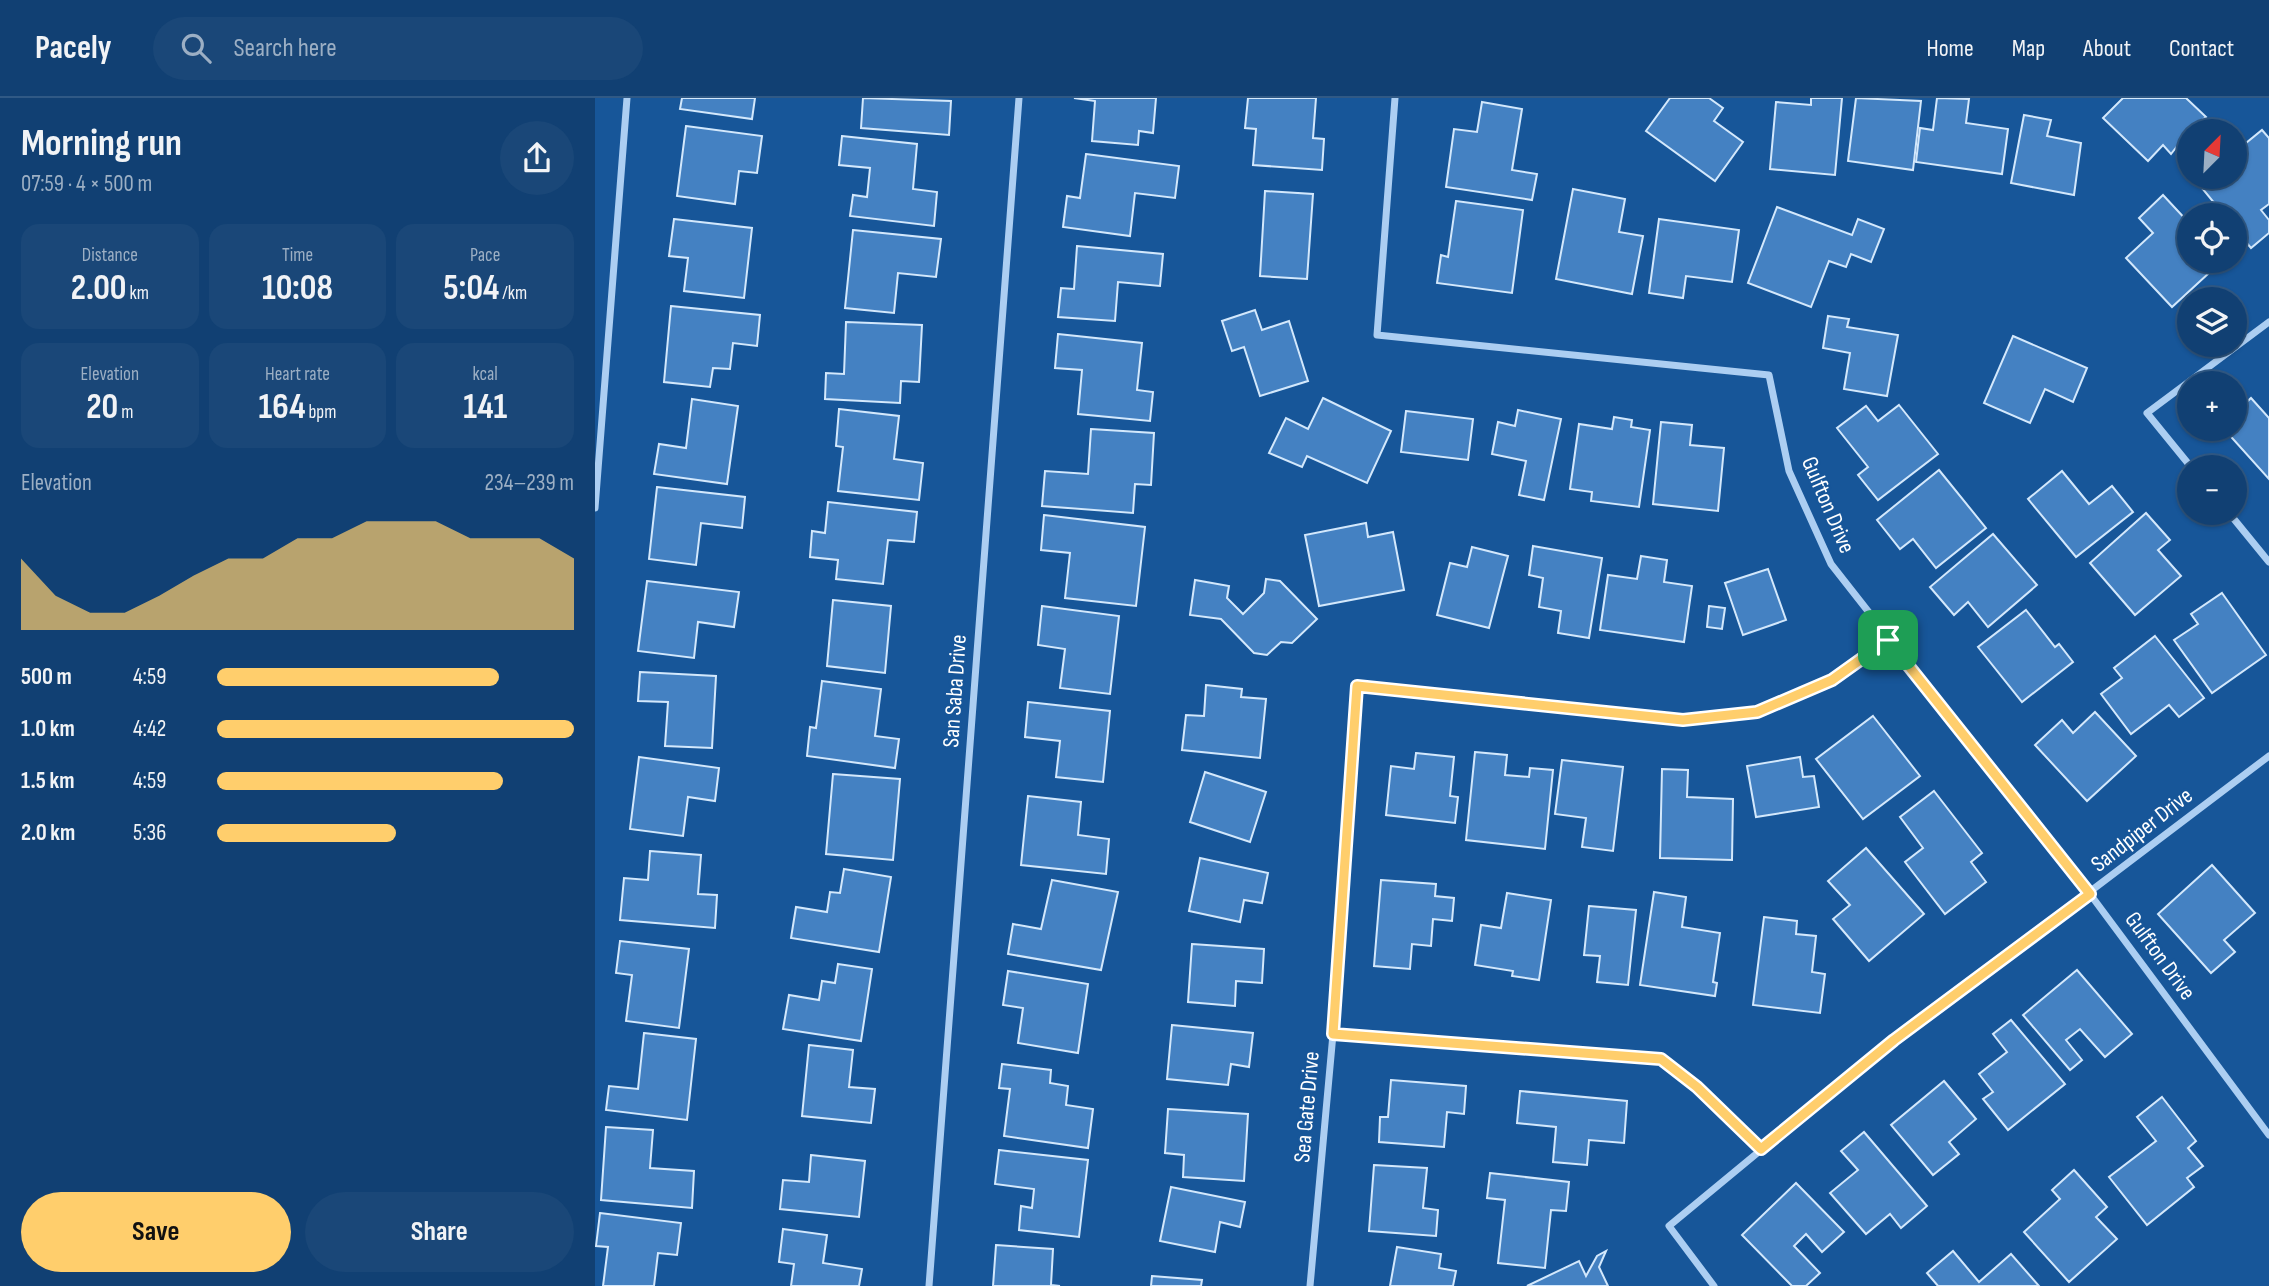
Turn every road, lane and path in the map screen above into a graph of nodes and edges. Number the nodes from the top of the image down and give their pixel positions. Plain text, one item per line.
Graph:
1 (627, 98) edge
2 (1019, 98) edge
3 (1395, 98) edge
4 (2269, 322) edge
5 (2181, 455) edge
6 (595, 508) edge
7 (2238, 525) edge
8 (2269, 562) edge
9 (1888, 640) junction
10 (2269, 757) edge
11 (2090, 894) junction
12 (1333, 1034) junction
13 (2269, 1135) edge
14 (1761, 1149) junction
15 (929, 1286) edge
16 (1310, 1286) edge
17 (1714, 1286) edge

1 - 6 street
2 - 15 street, San Saba Drive
3 - 9 street, Gulfton Drive
4 - 5 street
7 - 8 street
9 - 11 street, Gulfton Drive
9 - 12 street, Sea Gate Drive
10 - 11 street, Sandpiper Drive
11 - 13 street, Gulfton Drive
11 - 14 street, Sandpiper Drive
12 - 14 street
12 - 16 street, Sea Gate Drive
14 - 17 street, Sandpiper Drive

